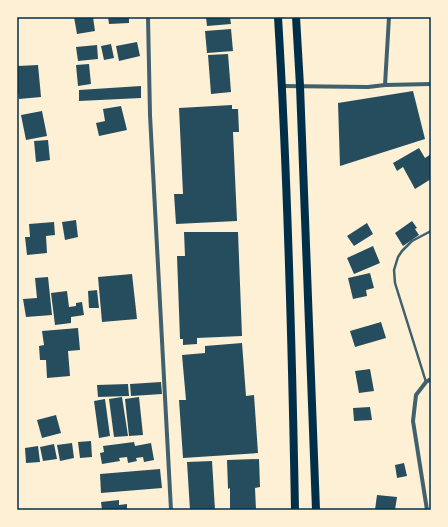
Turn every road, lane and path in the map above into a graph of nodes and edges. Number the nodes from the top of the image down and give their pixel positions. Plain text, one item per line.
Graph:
1 (148, 17) edge
2 (278, 17) edge
3 (296, 17) edge
4 (389, 17) edge
5 (431, 84) edge
6 (385, 85) junction
7 (282, 86) junction
8 (300, 86) junction
9 (431, 231) edge
10 (431, 379) edge
11 (426, 382) junction
12 (171, 510) edge
13 (295, 510) edge
14 (316, 510) edge
15 (427, 510) edge

1 - 12 street
2 - 7 main road
3 - 8 main road
4 - 6 street
5 - 6 street
6 - 8 street
7 - 8 street
7 - 13 main road
8 - 14 main road
9 - 11 lane
10 - 11 street
11 - 15 street

